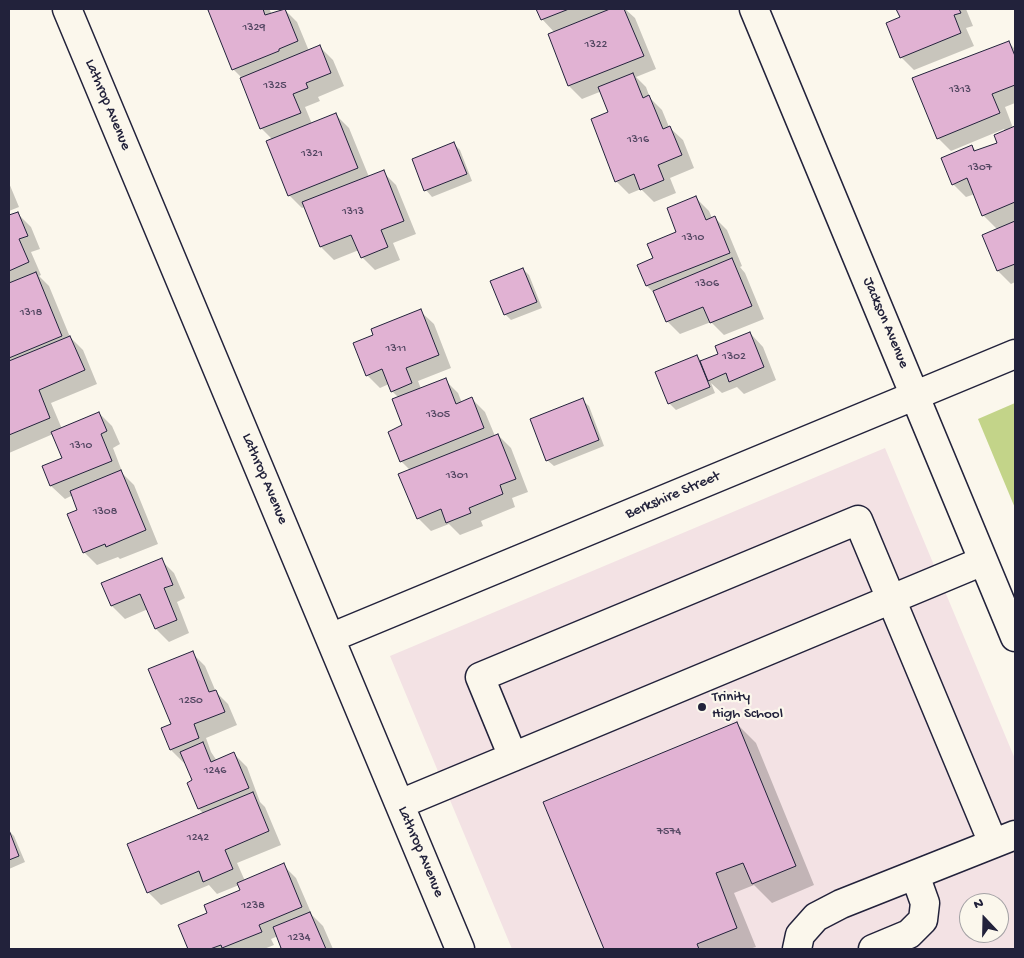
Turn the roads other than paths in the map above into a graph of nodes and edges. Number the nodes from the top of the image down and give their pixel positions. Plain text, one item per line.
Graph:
1 (67, 9) edge
2 (754, 9) edge
3 (1015, 354) edge
4 (915, 395) junction
5 (984, 560) junction
6 (891, 600) junction
7 (1015, 637) edge
8 (330, 638) junction
9 (513, 757) junction
10 (400, 804) junction
11 (1004, 839) edge
12 (915, 875) junction
13 (460, 949) edge
14 (796, 949) edge
15 (873, 949) edge

1 - 8 street, Lathrop Avenue
2 - 4 street, Jackson Avenue
3 - 4 street, Berkshire Street
4 - 5 street, Jackson Avenue
4 - 8 street, Berkshire Street
5 - 6 street
5 - 7 street, Jackson Avenue
6 - 9 street
6 - 9 street
6 - 11 street
8 - 10 street, Lathrop Avenue
9 - 10 street
10 - 13 street, Lathrop Avenue
11 - 12 street
12 - 14 street
12 - 15 street

